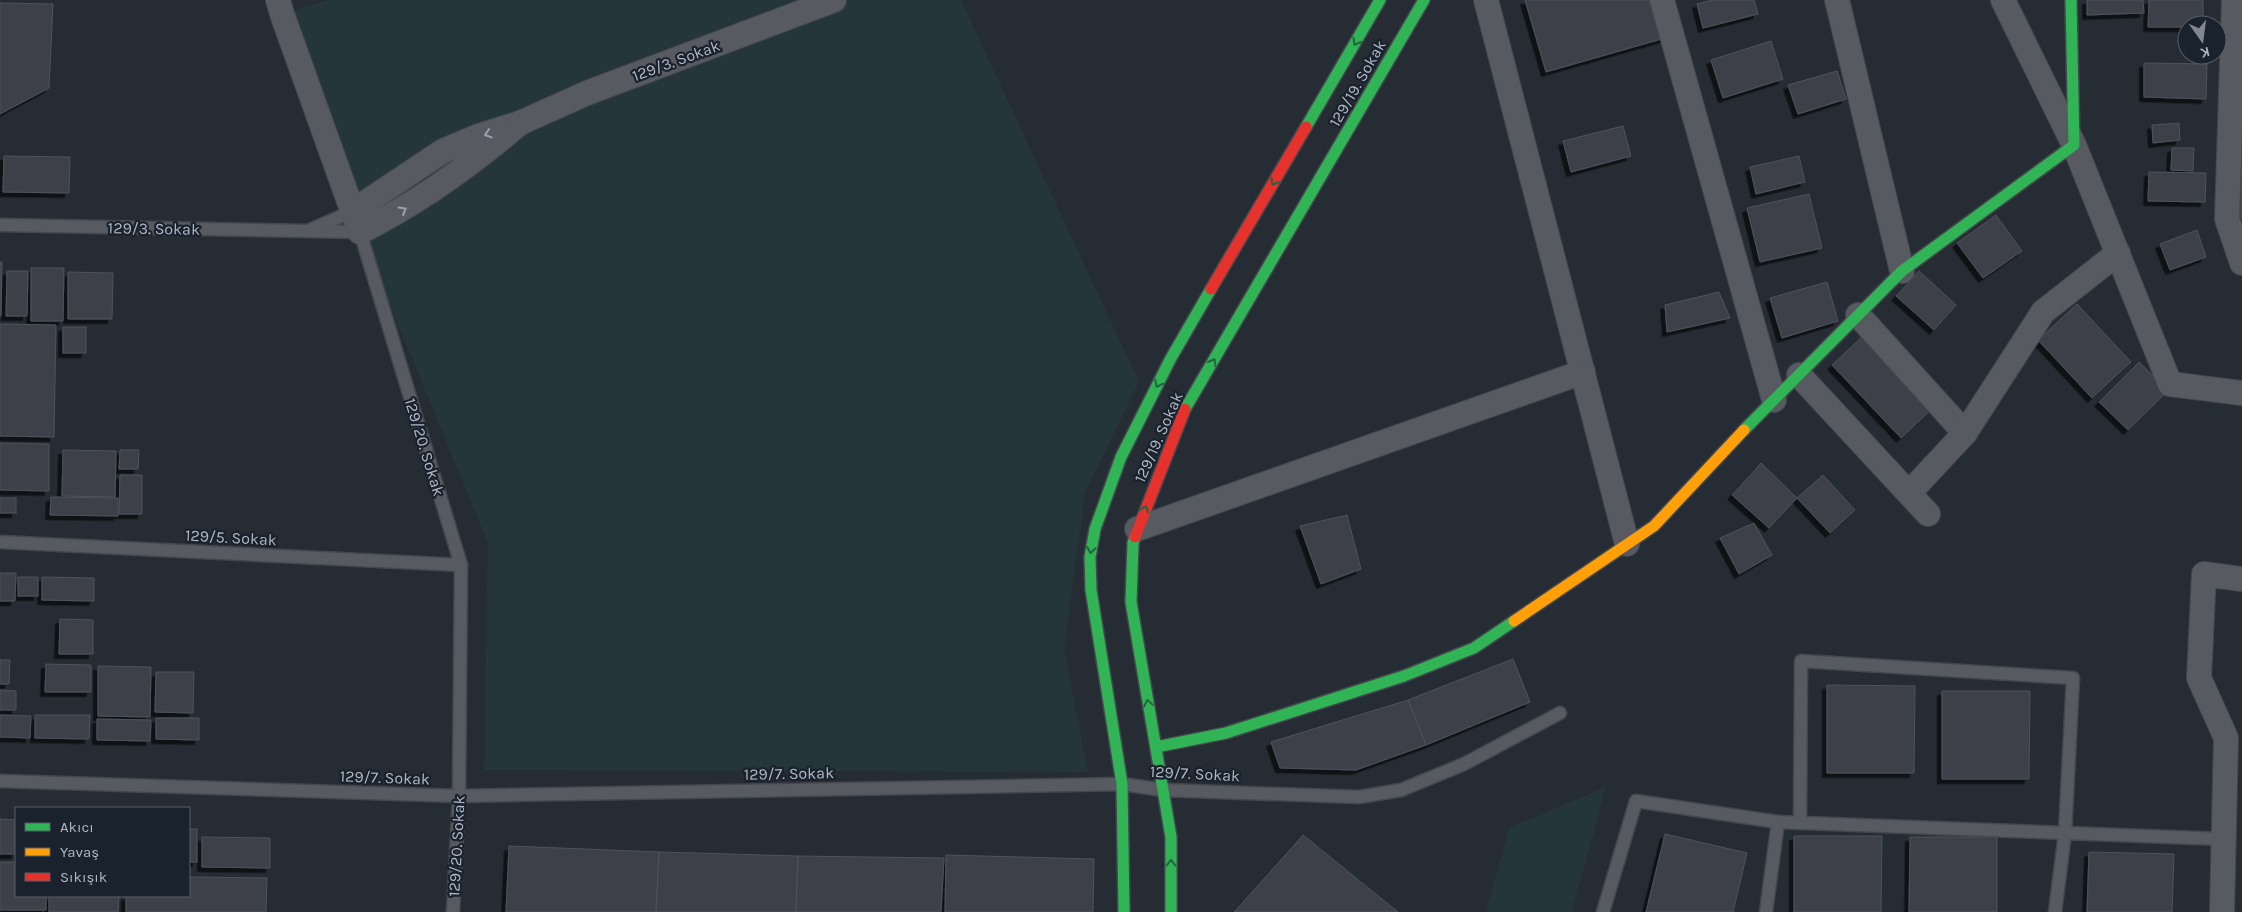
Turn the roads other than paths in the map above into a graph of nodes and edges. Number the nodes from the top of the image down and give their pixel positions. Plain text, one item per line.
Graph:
1 (278, 0) edge
2 (834, 0) edge
3 (1380, 0) edge
4 (1424, 0) edge
5 (1486, 0) edge
6 (1662, 0) edge
7 (1837, 0) edge
8 (2003, 0) edge
9 (2071, 0) edge
10 (2234, 0) edge
11 (2074, 145) junction
12 (356, 222) junction
13 (0, 225) edge
14 (307, 231) junction
15 (2118, 253) junction
16 (2242, 263) edge
17 (1902, 271) junction
18 (1858, 315) junction
19 (1583, 372) junction
20 (1799, 375) junction
21 (2242, 393) edge
22 (1774, 400) junction
23 (1965, 433) junction
24 (1909, 494) junction
25 (1928, 514) dead end
26 (1138, 529) junction
27 (0, 542) edge
28 (1627, 544) junction
29 (461, 565) junction
30 (2242, 579) edge
31 (1560, 713) dead end
32 (2234, 739) edge
33 (1156, 747) junction
34 (0, 781) edge
35 (1122, 784) junction
36 (1163, 790) junction
37 (458, 796) junction
38 (1778, 822) junction
39 (1800, 822) junction
40 (2065, 833) junction
41 (2224, 839) junction
42 (453, 912) edge
43 (1124, 912) edge
44 (1171, 912) edge
45 (1603, 912) edge
46 (1766, 912) edge
47 (2055, 912) edge
48 (2222, 912) edge

1 - 12 street, 129/20. Sokak
2 - 12 street, 129/3. Sokak
3 -> 35 main road, 129/19. Sokak
26 -> 4 main road, 129/19. Sokak
5 - 19 street
6 - 22 street
7 - 17 street
8 - 11 street
9 - 11 main road
10 - 16 street
11 - 15 street
11 - 17 main road
12 - 14 lane, 129/3. Sokak
12 - 14 lane, 129/3. Sokak
12 - 29 lane, 129/20. Sokak
13 - 14 lane, 129/3. Sokak
15 - 21 street
15 - 23 street
17 - 18 main road
18 - 20 main road
18 - 23 street
19 - 26 street
19 - 28 street
20 - 22 main road
20 - 24 street
22 - 28 main road
23 - 24 street
24 - 25 street
33 -> 26 main road, 129/19. Sokak
27 - 29 lane, 129/5. Sokak
28 - 33 main road
29 - 37 lane, 129/20. Sokak
30 - 32 street
31 - 36 lane, 129/7. Sokak
32 - 41 street
33 - 36 main road, 129/19. Sokak
34 - 37 lane, 129/7. Sokak
35 - 36 lane, 129/7. Sokak
35 - 37 lane, 129/7. Sokak
35 - 43 main road, 129/19. Sokak
44 -> 36 main road, 129/19. Sokak
37 - 42 lane, 129/20. Sokak
38 - 39 lane
38 - 45 lane
38 - 46 lane
39 - 40 lane
39 - 40 lane
40 - 41 lane
40 - 47 lane
41 - 48 street

